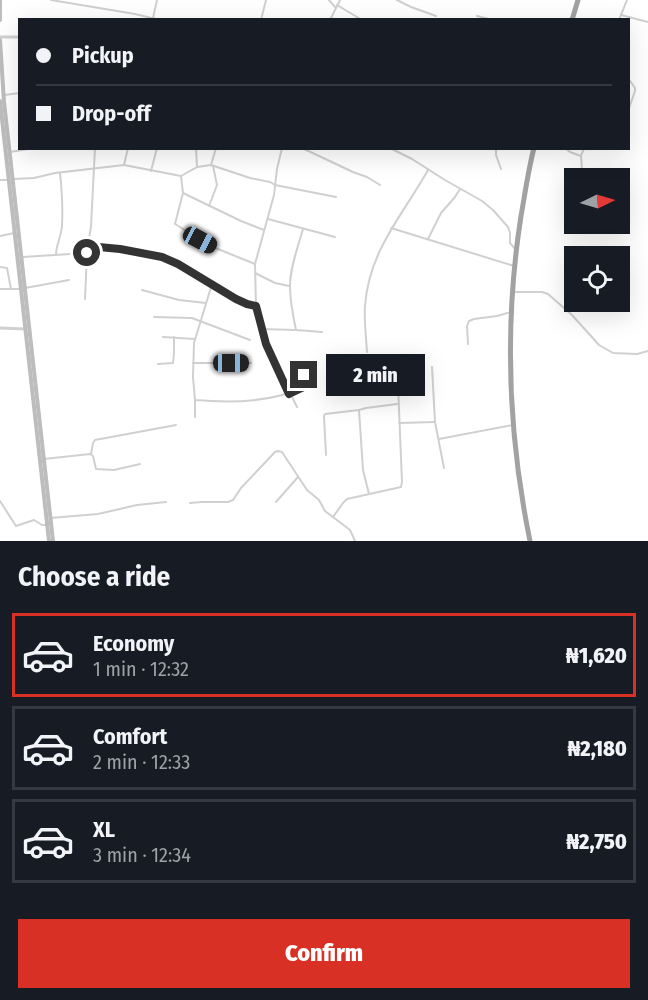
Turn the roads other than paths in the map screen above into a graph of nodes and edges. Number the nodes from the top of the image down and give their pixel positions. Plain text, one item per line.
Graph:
1 (0, 0) edge
2 (51, 0) edge
3 (157, 0) edge
4 (266, 0) edge
5 (329, 0) edge
6 (340, 0) edge
7 (397, 0) edge
8 (578, 0) edge
9 (627, 0) edge
10 (68, 1) edge
11 (336, 6) junction
12 (621, 15) junction
13 (436, 16) dead end
14 (477, 16) dead end
15 (153, 18) joint
16 (262, 18) edge
17 (331, 18) edge
18 (358, 18) edge
19 (485, 18) edge
20 (572, 18) edge
21 (620, 18) edge
22 (0, 20) edge
23 (648, 22) edge
24 (18, 37) edge
25 (0, 38) edge
26 (0, 59) edge
27 (630, 81) edge
28 (18, 93) edge
29 (4, 95) junction
30 (0, 101) edge
31 (630, 104) edge
32 (1, 115) edge
33 (22, 150) edge
34 (94, 150) edge
35 (128, 150) edge
36 (156, 150) edge
37 (196, 150) edge
38 (216, 150) edge
39 (282, 150) edge
40 (306, 150) edge
41 (394, 150) edge
42 (496, 150) edge
43 (534, 150) edge
44 (568, 150) edge
45 (583, 150) edge
46 (10, 152) junction
47 (581, 156) junction
48 (124, 165) junction
49 (212, 166) junction
50 (197, 167) junction
51 (94, 168) junction
52 (582, 168) edge
53 (501, 169) dead end
54 (428, 170) junction
55 (151, 171) junction
56 (60, 173) junction
57 (181, 176) junction
58 (0, 180) edge
59 (11, 180) junction
60 (275, 185) junction
61 (380, 185) dead end
62 (460, 189) junction
63 (183, 193) junction
64 (336, 197) dead end
65 (209, 206) junction
66 (268, 219) junction
67 (391, 228) junction
68 (303, 229) junction
69 (264, 230) junction
70 (14, 233) junction
71 (0, 236) edge
72 (335, 237) dead end
73 (428, 240) junction
74 (18, 242) junction
75 (88, 246) junction
76 (516, 250) junction
77 (87, 253) junction
78 (56, 255) junction
79 (22, 257) junction
80 (255, 264) junction
81 (514, 266) junction
82 (0, 267) edge
83 (255, 273) junction
84 (69, 280) dead end
85 (213, 284) junction
86 (290, 286) junction
87 (23, 288) junction
88 (0, 289) edge
89 (12, 289) junction
90 (142, 290) dead end
91 (512, 291) junction
92 (85, 299) dead end
93 (206, 303) junction
94 (256, 306) junction
95 (511, 312) junction
96 (154, 317) dead end
97 (27, 320) junction
98 (200, 320) junction
99 (0, 328) edge
100 (25, 328) junction
101 (261, 329) junction
102 (296, 330) junction
103 (322, 332) dead end
104 (163, 337) dead end
105 (174, 338) junction
106 (195, 339) junction
107 (250, 340) dead end
108 (468, 344) dead end
109 (648, 351) edge
110 (367, 352) dead end
111 (193, 363) junction
112 (251, 363) dead end
113 (158, 364) dead end
114 (318, 367) dead end
115 (432, 367) dead end
116 (398, 385) dead end
117 (289, 394) junction
118 (195, 400) junction
119 (398, 404) junction
120 (297, 407) dead end
121 (359, 410) junction
122 (37, 413) junction
123 (195, 417) dead end
124 (435, 422) junction
125 (399, 423) junction
126 (176, 424) dead end
127 (513, 425) junction
128 (439, 439) junction
129 (91, 454) junction
130 (326, 455) dead end
131 (44, 459) junction
132 (140, 464) dead end
133 (444, 468) dead end
134 (297, 477) junction
135 (369, 494) junction
136 (0, 501) edge
137 (166, 502) dead end
138 (276, 502) dead end
139 (190, 503) dead end
140 (333, 517) junction
141 (51, 518) junction
142 (48, 525) junction
143 (51, 541) edge
144 (355, 541) edge
145 (530, 541) edge

1 - 22 main road
2 - 10 street
3 - 15 street
4 - 16 street
5 - 11 street
6 - 11 street
7 - 13 street
8 - 20 highway
9 - 12 street
10 - 15 street
11 - 17 street
11 - 18 street
12 - 21 street
12 - 23 street
14 - 19 street
24 - 25 street
25 - 26 main road
26 - 29 main road
27 - 31 street
28 - 29 street
29 - 46 main road
30 - 32 main road
32 - 59 main road
33 - 46 street
34 - 51 street
35 - 48 street
36 - 55 street
37 - 50 street
38 - 49 street
39 - 60 street
40 - 61 street
41 - 54 street
42 - 53 street
43 - 76 highway
44 - 47 street
45 - 47 street
46 - 59 main road
47 - 52 street
48 - 51 street
48 - 55 street
49 - 50 street
49 - 60 street
49 - 65 street
50 - 57 street
51 - 56 street
51 - 75 street
54 - 62 street
54 - 67 street
55 - 57 street
56 - 59 street
56 - 78 street
57 - 63 street
58 - 59 street
59 - 70 main road
59 - 74 main road
60 - 64 street
60 - 66 street
62 - 73 street
62 - 76 street
63 - 65 street
63 - 80 street
65 - 69 street
66 - 68 street
66 - 69 street
67 - 73 street
67 - 110 street
68 - 72 street
68 - 86 street
69 - 80 street
70 - 71 street
70 - 74 main road
73 - 81 street
74 - 79 main road
74 - 87 main road
75 - 77 street
75 - 85 street
76 - 81 highway
77 - 78 street
77 - 92 street
78 - 79 street
79 - 87 main road
80 - 83 street
81 - 91 highway
82 - 89 street
83 - 86 street
83 - 94 street
84 - 87 street
85 - 93 street
85 - 94 street
86 - 102 street
87 - 89 street
87 - 97 main road
88 - 89 street
90 - 93 street
91 - 95 highway
91 - 109 street
93 - 98 street
94 - 101 street
95 - 108 street
95 - 127 highway
96 - 98 street
97 - 100 main road
97 - 122 main road
98 - 106 street
98 - 107 street
99 - 100 street
100 - 122 main road
101 - 102 street
101 - 117 street
102 - 103 street
104 - 105 street
105 - 106 street
105 - 113 street
106 - 111 street
111 - 112 street
111 - 118 street
114 - 117 street
115 - 124 street
116 - 119 street
117 - 118 street
117 - 120 street
118 - 123 street
119 - 121 street
119 - 125 street
121 - 130 street
121 - 135 street
122 - 131 main road
122 - 142 main road
124 - 125 street
124 - 128 street
125 - 135 street
126 - 129 street
127 - 128 street
127 - 145 highway
128 - 133 street
129 - 131 street
129 - 132 street
131 - 141 main road
134 - 138 street
134 - 139 street
134 - 140 street
135 - 140 street
136 - 142 street
137 - 141 street
140 - 144 street
141 - 143 main road
142 - 143 main road

